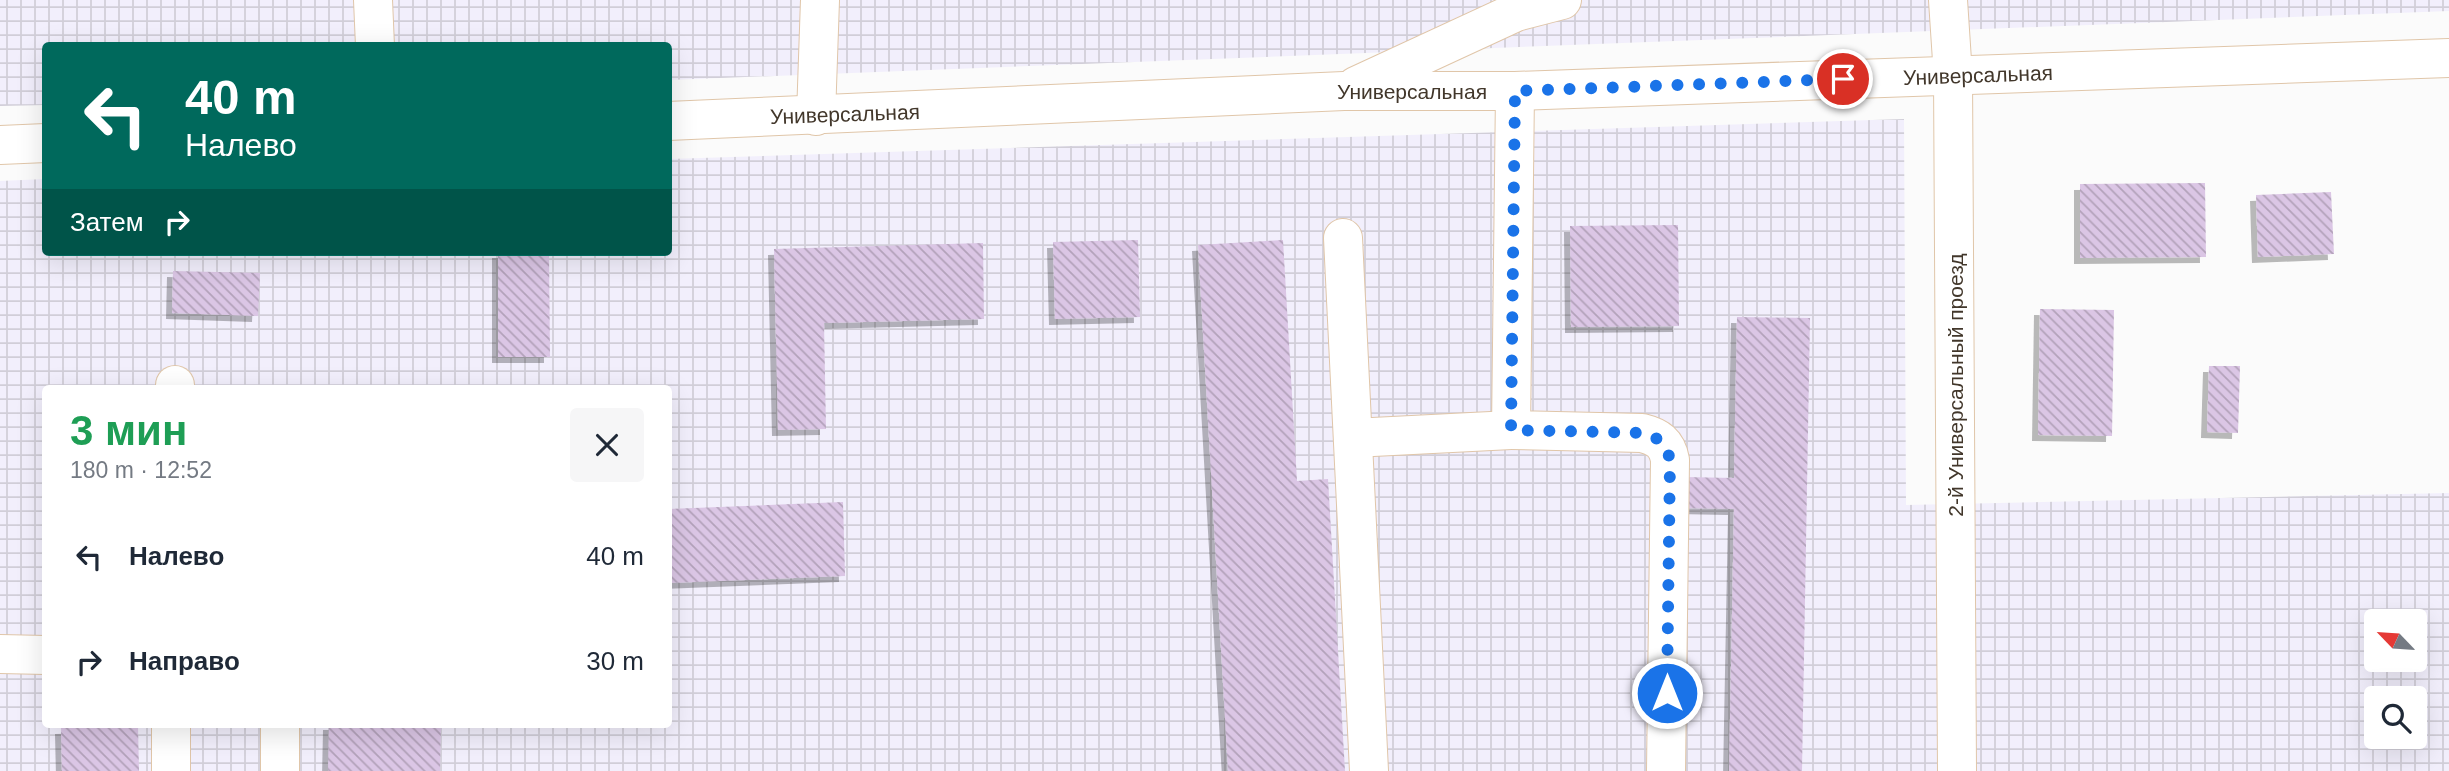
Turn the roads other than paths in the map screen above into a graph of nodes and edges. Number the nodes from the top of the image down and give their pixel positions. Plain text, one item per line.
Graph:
1 (373, 0) edge
2 (820, 0) edge
3 (1562, 0) edge
4 (1948, 0) edge
5 (376, 42) edge
6 (2449, 58) edge
7 (1953, 76) junction
8 (1344, 91) junction
9 (1515, 91) junction
10 (816, 116) junction
11 (672, 121) edge
12 (42, 143) edge
13 (0, 145) edge
14 (1343, 238) dead end
15 (1511, 430) junction
16 (1353, 438) junction
17 (0, 654) edge
18 (42, 655) edge
19 (171, 728) edge
20 (281, 728) edge
21 (171, 771) edge
22 (280, 771) edge
23 (1369, 771) edge
24 (1666, 771) edge
25 (1957, 771) edge

1 - 5 street
2 - 10 street
3 - 8 street
4 - 7 street, 2-й Универсальный проезд
6 - 7 street, Универсальная
7 - 9 street, Универсальная
7 - 25 street, 2-й Универсальный проезд
8 - 9 street, Универсальная
8 - 10 street, Универсальная
9 - 15 street
10 - 11 street, Универсальная
12 - 13 street
14 - 16 street
15 - 16 street
15 - 24 street
16 - 23 street
17 - 18 street
19 - 21 street
20 - 22 street

